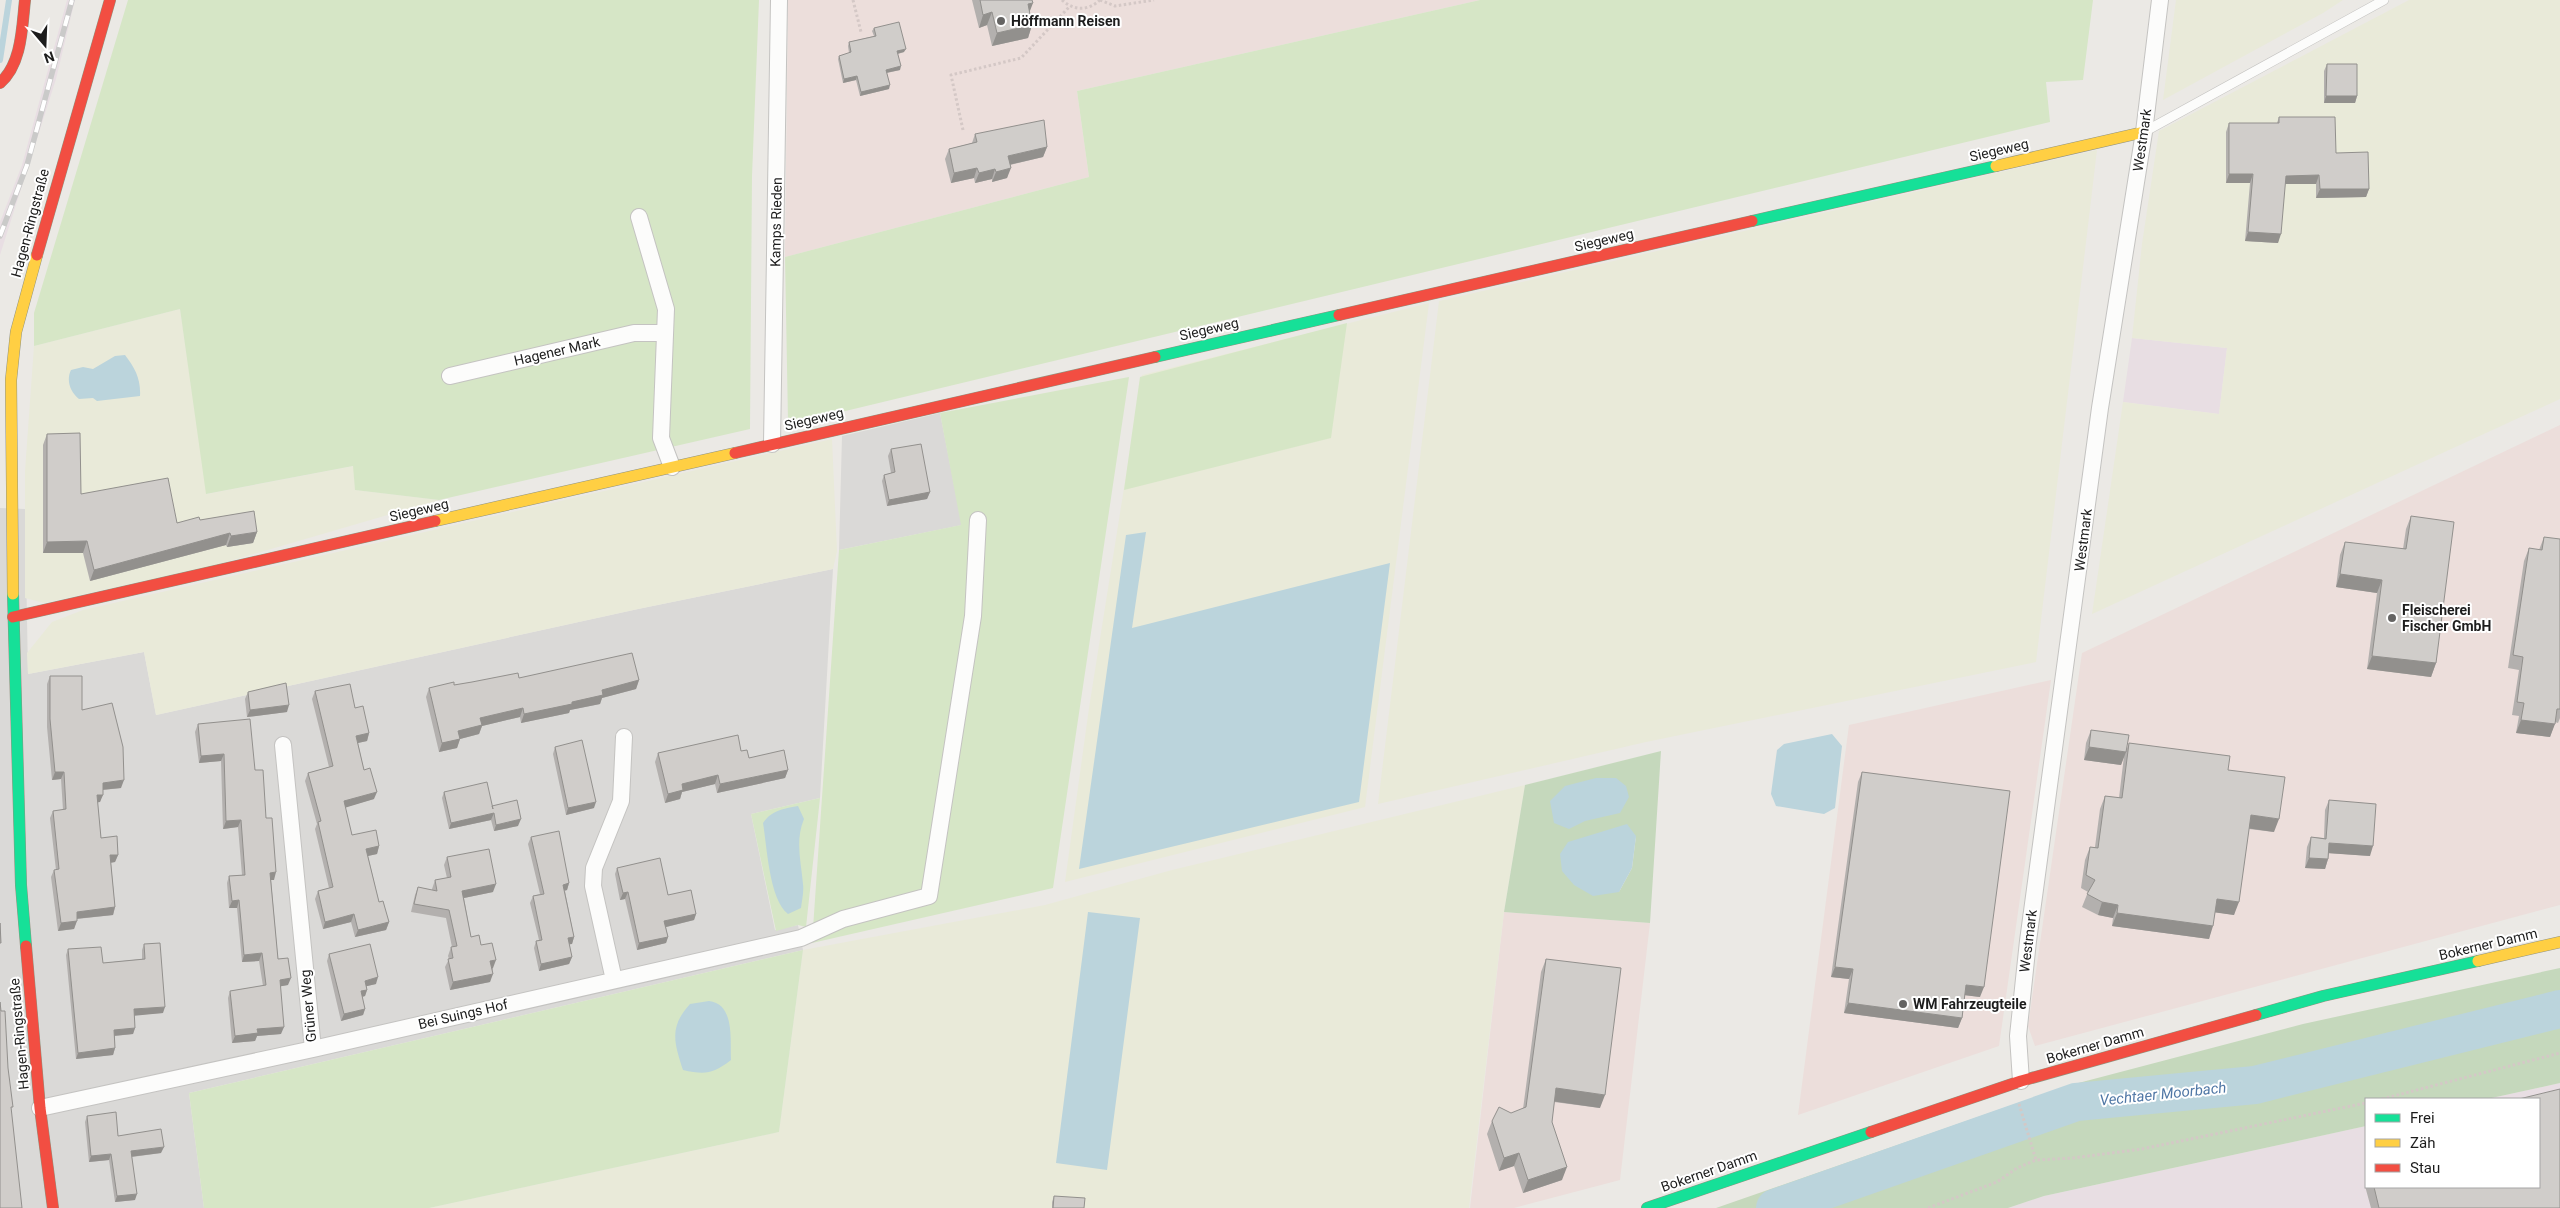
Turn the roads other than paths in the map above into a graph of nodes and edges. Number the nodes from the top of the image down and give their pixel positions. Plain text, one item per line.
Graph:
1 (25, 0) edge
2 (110, 0) edge
3 (779, 0) edge
4 (2160, 0) edge
5 (2384, 0) edge
6 (0, 83) edge
7 (2144, 132) junction
8 (639, 217) dead end
9 (666, 333) junction
10 (450, 376) dead end
11 (772, 444) junction
12 (672, 467) junction
13 (978, 520) dead end
14 (14, 618) junction
15 (624, 737) dead end
16 (283, 745) dead end
17 (2560, 942) edge
18 (614, 980) junction
19 (313, 1049) junction
20 (2020, 1082) junction
21 (40, 1108) junction
22 (52, 1208) edge
23 (1647, 1208) edge

1 - 6 street
2 - 14 street, Hagen-Ringstraße
3 - 11 street, Kamps Rieden
4 - 7 street, Westmark
5 - 7 lane, Siegeweg
7 - 11 street, Siegeweg
7 - 20 street, Westmark
8 - 9 street
9 - 10 street, Hagener Mark
9 - 12 street
11 - 12 street, Siegeweg
12 - 14 street, Siegeweg
13 - 18 street, Bei Suings Hof
14 - 21 street, Hagen-Ringstraße
15 - 18 street
16 - 19 street, Grüner Weg
17 - 20 street, Bokerner Damm
18 - 19 street, Bei Suings Hof
19 - 21 street, Grüner Weg
20 - 23 street, Bokerner Damm
21 - 22 street, Hagen-Ringstraße

